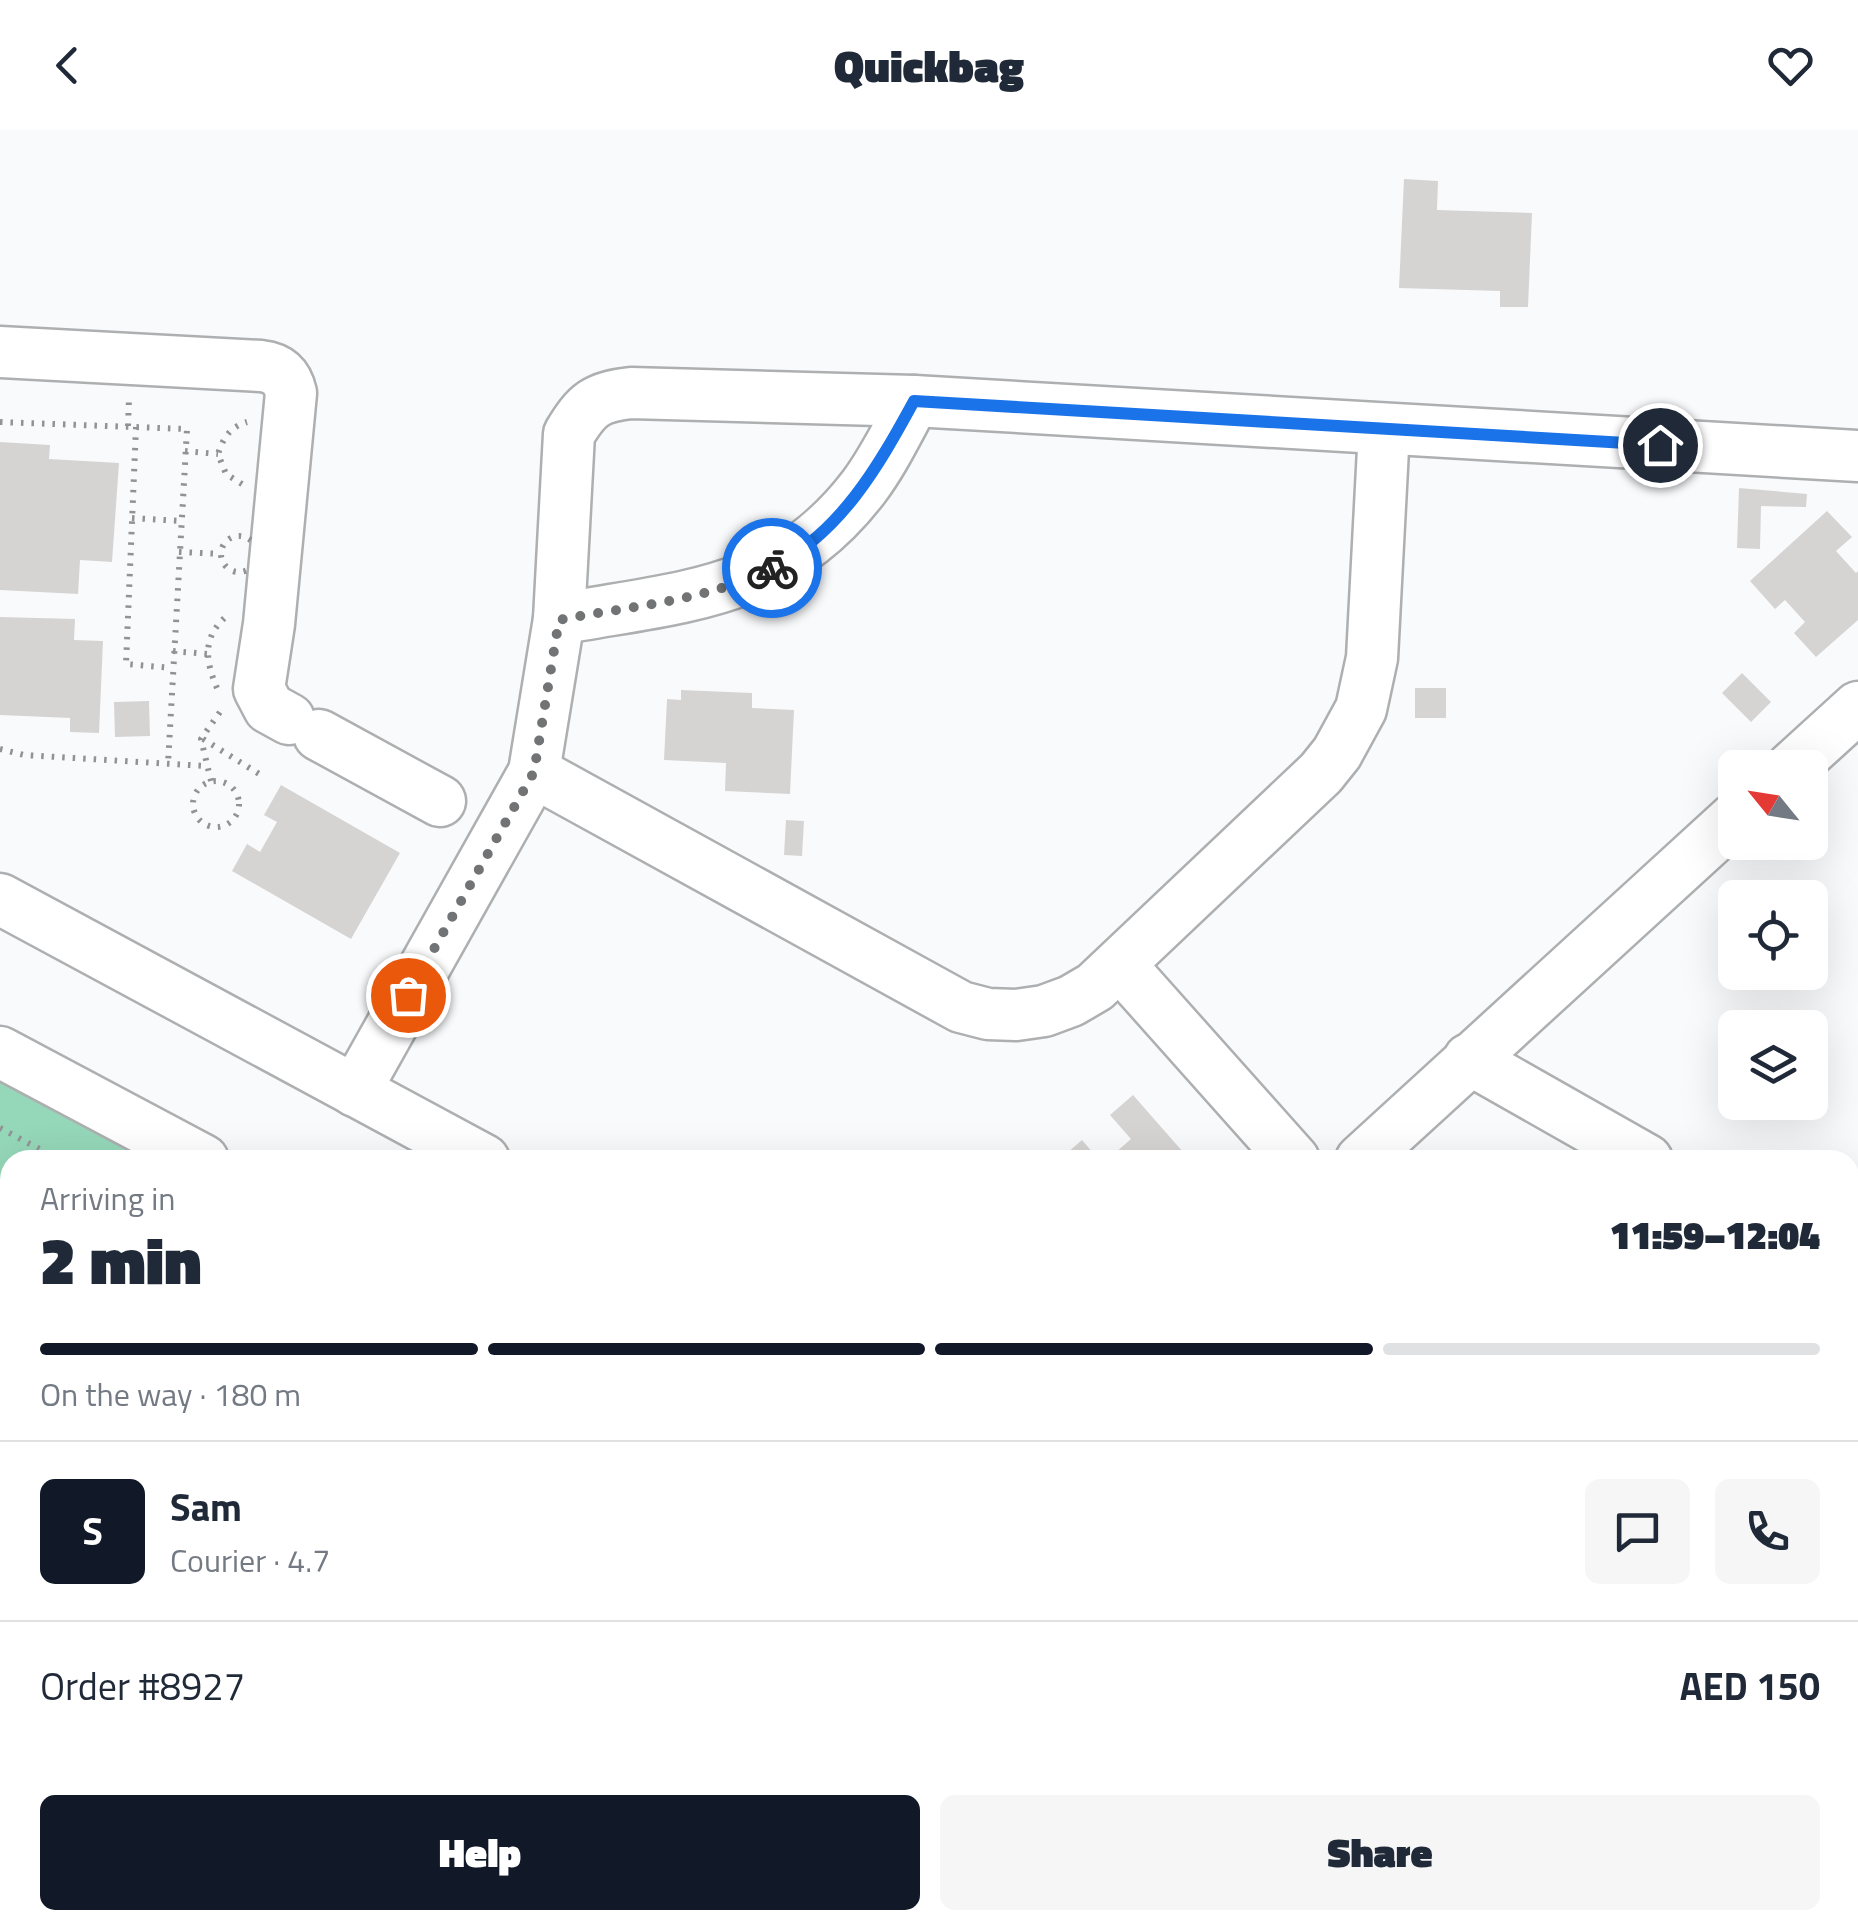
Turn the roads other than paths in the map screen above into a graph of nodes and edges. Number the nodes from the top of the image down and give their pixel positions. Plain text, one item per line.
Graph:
1 (0, 352) edge
2 (914, 401) junction
3 (1384, 430) junction
4 (1858, 456) edge
5 (559, 620) junction
6 (1858, 707) edge
7 (1811, 750) edge
8 (534, 772) junction
9 (440, 801) dead end
10 (1718, 833) edge
11 (0, 899) edge
12 (1121, 966) junction
13 (0, 1052) edge
14 (1469, 1059) junction
15 (355, 1091) junction
16 (150, 1148) edge
17 (465, 1150) edge
18 (1285, 1150) edge
19 (1373, 1150) edge
20 (1629, 1150) edge

1 - 9 street
2 - 3 street
2 - 5 street
2 - 5 street
3 - 4 street
3 - 12 street
5 - 8 street
6 - 7 street
8 - 12 street
8 - 15 street
10 - 14 street
11 - 15 street
12 - 18 street
13 - 16 street
14 - 19 street
14 - 20 street
15 - 17 street

